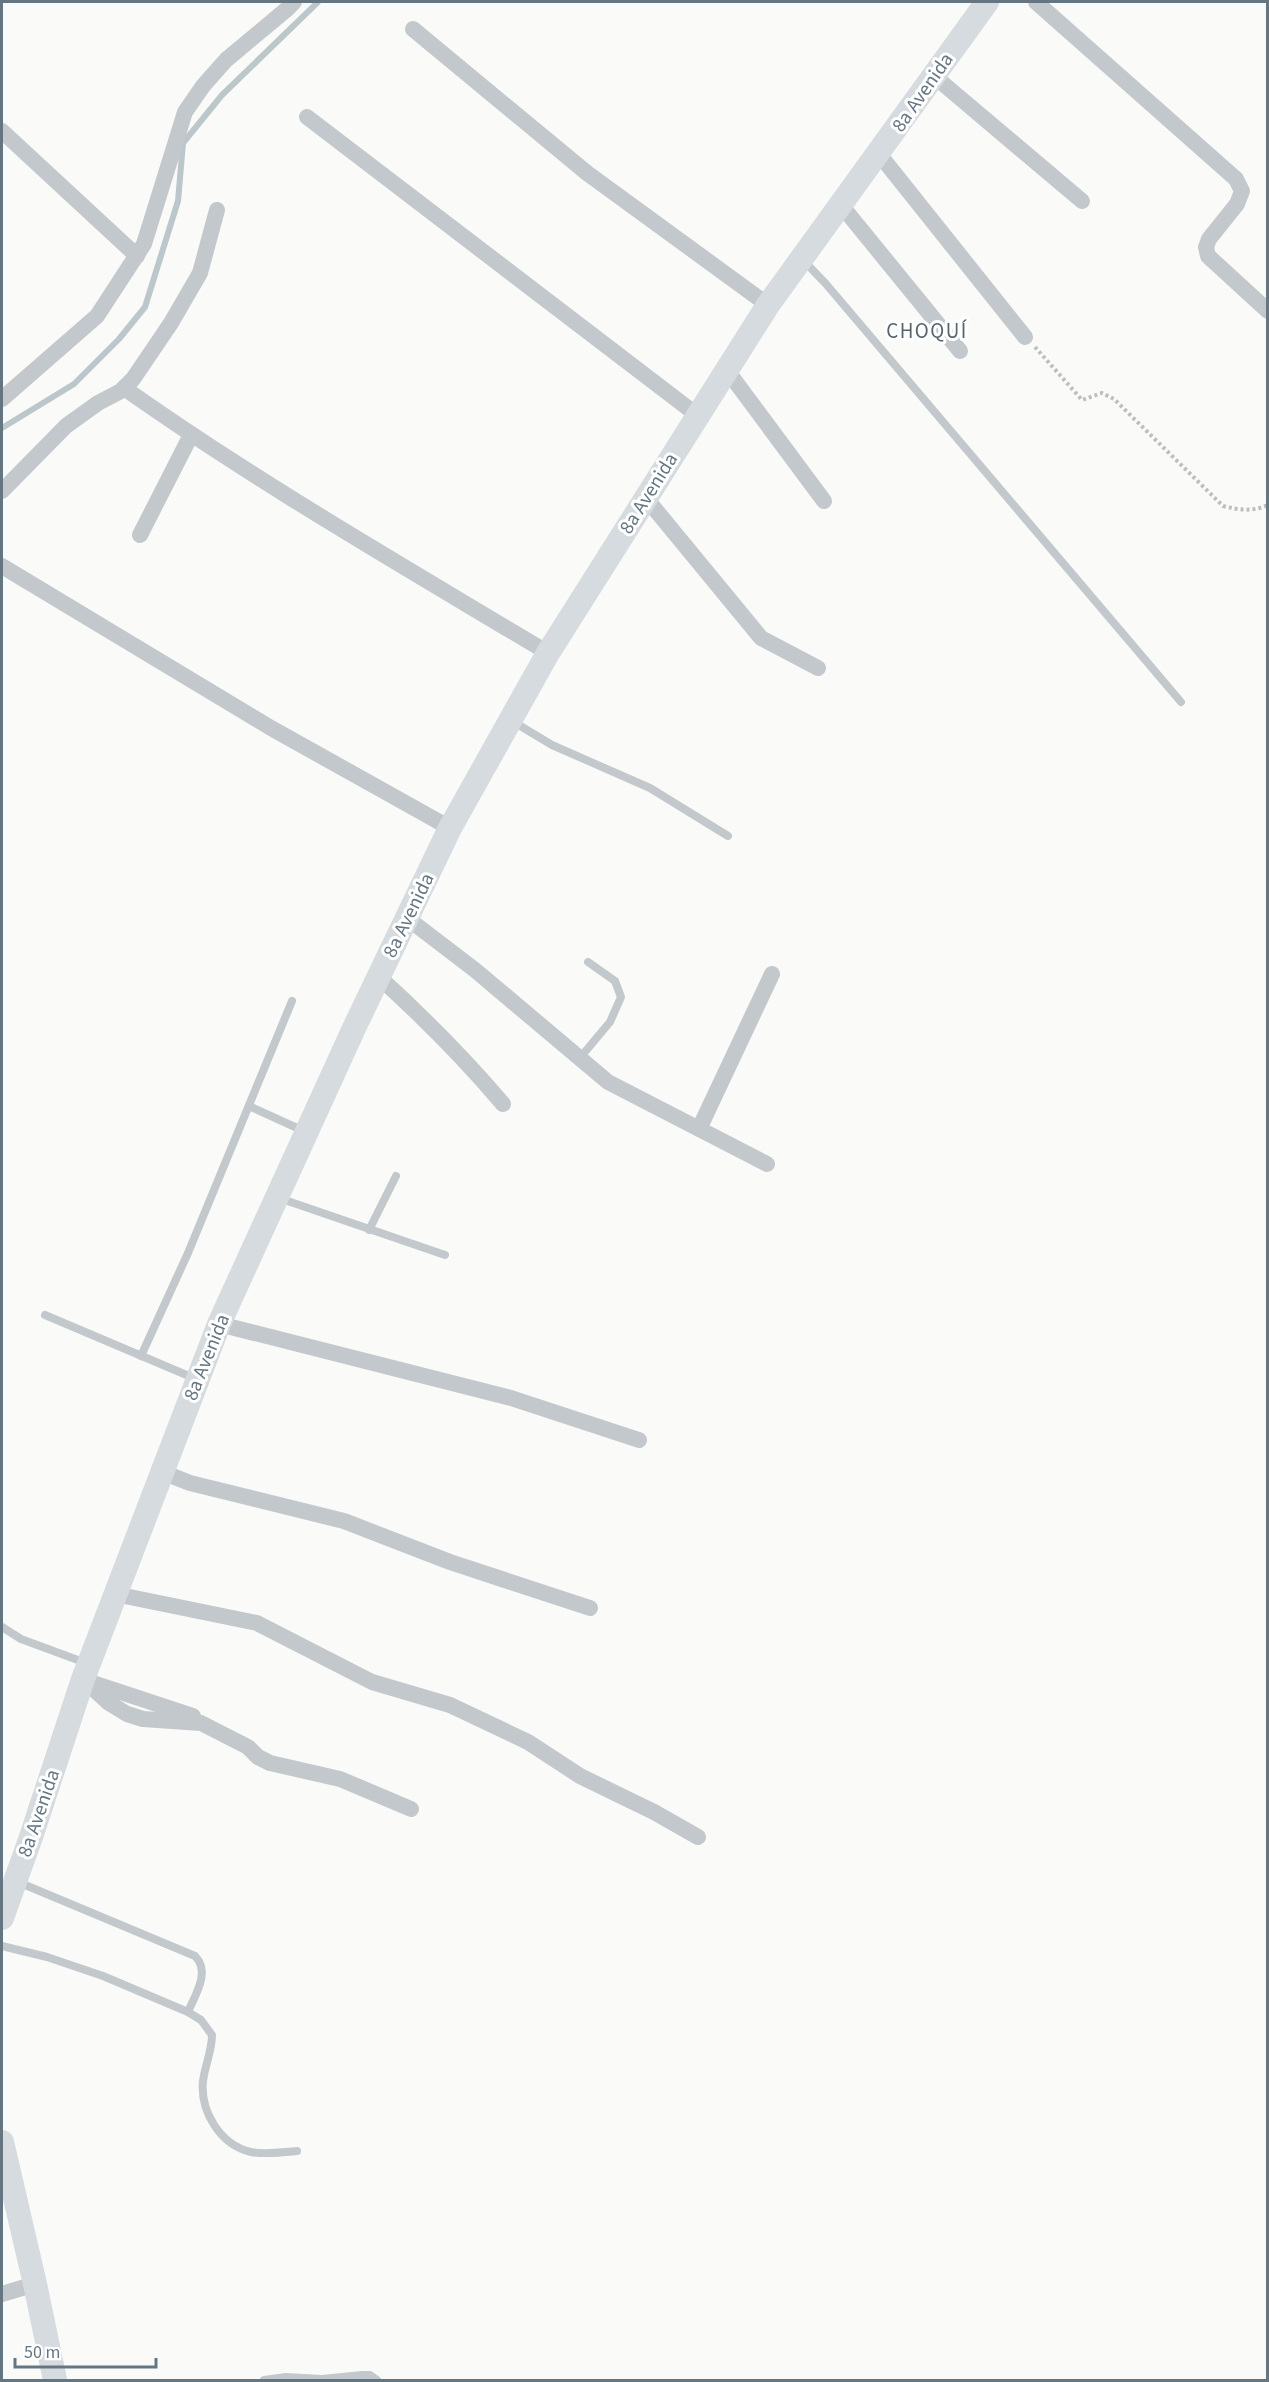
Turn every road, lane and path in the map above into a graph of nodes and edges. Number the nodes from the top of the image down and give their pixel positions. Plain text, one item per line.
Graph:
1 (294, 2) edge
2 (987, 2) edge
3 (1036, 2) edge
4 (413, 29) dead end
5 (934, 76) junction
6 (307, 117) dead end
7 (2, 132) edge
8 (879, 153) junction
9 (1082, 201) dead end
10 (841, 205) junction
11 (217, 210) dead end
12 (137, 256) junction
13 (802, 259) junction
14 (768, 304) junction
15 (1268, 311) edge
16 (1025, 337) joint
17 (960, 351) dead end
18 (726, 369) junction
19 (124, 388) junction
20 (2, 399) edge
21 (697, 415) junction
22 (191, 435) junction
23 (2, 491) edge
24 (645, 496) junction
25 (824, 501) dead end
26 (1268, 505) edge
27 (140, 535) dead end
28 (2, 566) edge
29 (548, 653) junction
30 (818, 668) dead end
31 (1181, 702) dead end
32 (509, 719) junction
33 (450, 828) junction
34 (728, 836) dead end
35 (407, 918) junction
36 (588, 962) dead end
37 (772, 974) dead end
38 (379, 977) junction
39 (292, 1001) dead end
40 (579, 1059) junction
41 (503, 1104) dead end
42 (249, 1106) junction
43 (699, 1129) junction
44 (306, 1132) junction
45 (767, 1164) dead end
46 (396, 1176) dead end
47 (276, 1197) junction
48 (369, 1230) junction
49 (445, 1255) dead end
50 (45, 1315) dead end
51 (219, 1324) junction
52 (141, 1356) junction
53 (197, 1379) junction
54 (639, 1440) dead end
55 (162, 1472) junction
56 (115, 1594) junction
57 (590, 1608) dead end
58 (2, 1627) edge
59 (86, 1672) junction
60 (411, 1809) dead end
61 (698, 1838) dead end
62 (15, 1881) junction
63 (3, 1911) edge
64 (2, 1946) edge
65 (188, 2012) junction
66 (2, 2142) edge
67 (297, 2151) dead end
68 (35, 2284) junction
69 (2, 2294) edge
70 (55, 2380) edge
71 (264, 2380) edge
72 (377, 2380) edge

1 - 12 street
2 - 5 street, 8a Avenida
3 - 15 street
4 - 14 street
5 - 8 street, 8a Avenida
5 - 9 street
6 - 21 street
7 - 12 street
8 - 10 street, 8a Avenida
8 - 16 street
10 - 13 street, 8a Avenida
10 - 17 street
11 - 19 street
12 - 20 street
13 - 14 street, 8a Avenida
13 - 31 lane
14 - 18 street, 8a Avenida
16 - 26 path
18 - 21 street, 8a Avenida
18 - 25 street
19 - 22 street
19 - 23 street
21 - 24 street, 8a Avenida
22 - 27 street
22 - 29 street
24 - 29 street, 8a Avenida
24 - 30 street
28 - 33 street
29 - 32 street, 8a Avenida
32 - 33 street, 8a Avenida
32 - 34 lane
33 - 35 street, 8a Avenida
35 - 38 street, 8a Avenida
35 - 40 street
36 - 40 lane
37 - 43 street
38 - 41 street
38 - 44 street, 8a Avenida
39 - 42 lane
40 - 43 street
42 - 44 lane
42 - 52 lane
43 - 45 street
44 - 47 street, 8a Avenida
46 - 48 lane
47 - 48 lane
47 - 51 street, 8a Avenida
48 - 49 lane
50 - 52 lane
51 - 53 street, 8a Avenida
51 - 54 street
52 - 53 lane
53 - 55 street, 8a Avenida
55 - 56 street, 8a Avenida
55 - 57 street
56 - 59 street, 8a Avenida
56 - 61 street
58 - 59 lane
59 - 60 street
59 - 62 street, 8a Avenida
62 - 63 street, 8a Avenida
62 - 65 lane
64 - 65 lane
65 - 67 lane
66 - 68 street
68 - 69 street
68 - 70 street
71 - 72 lane

